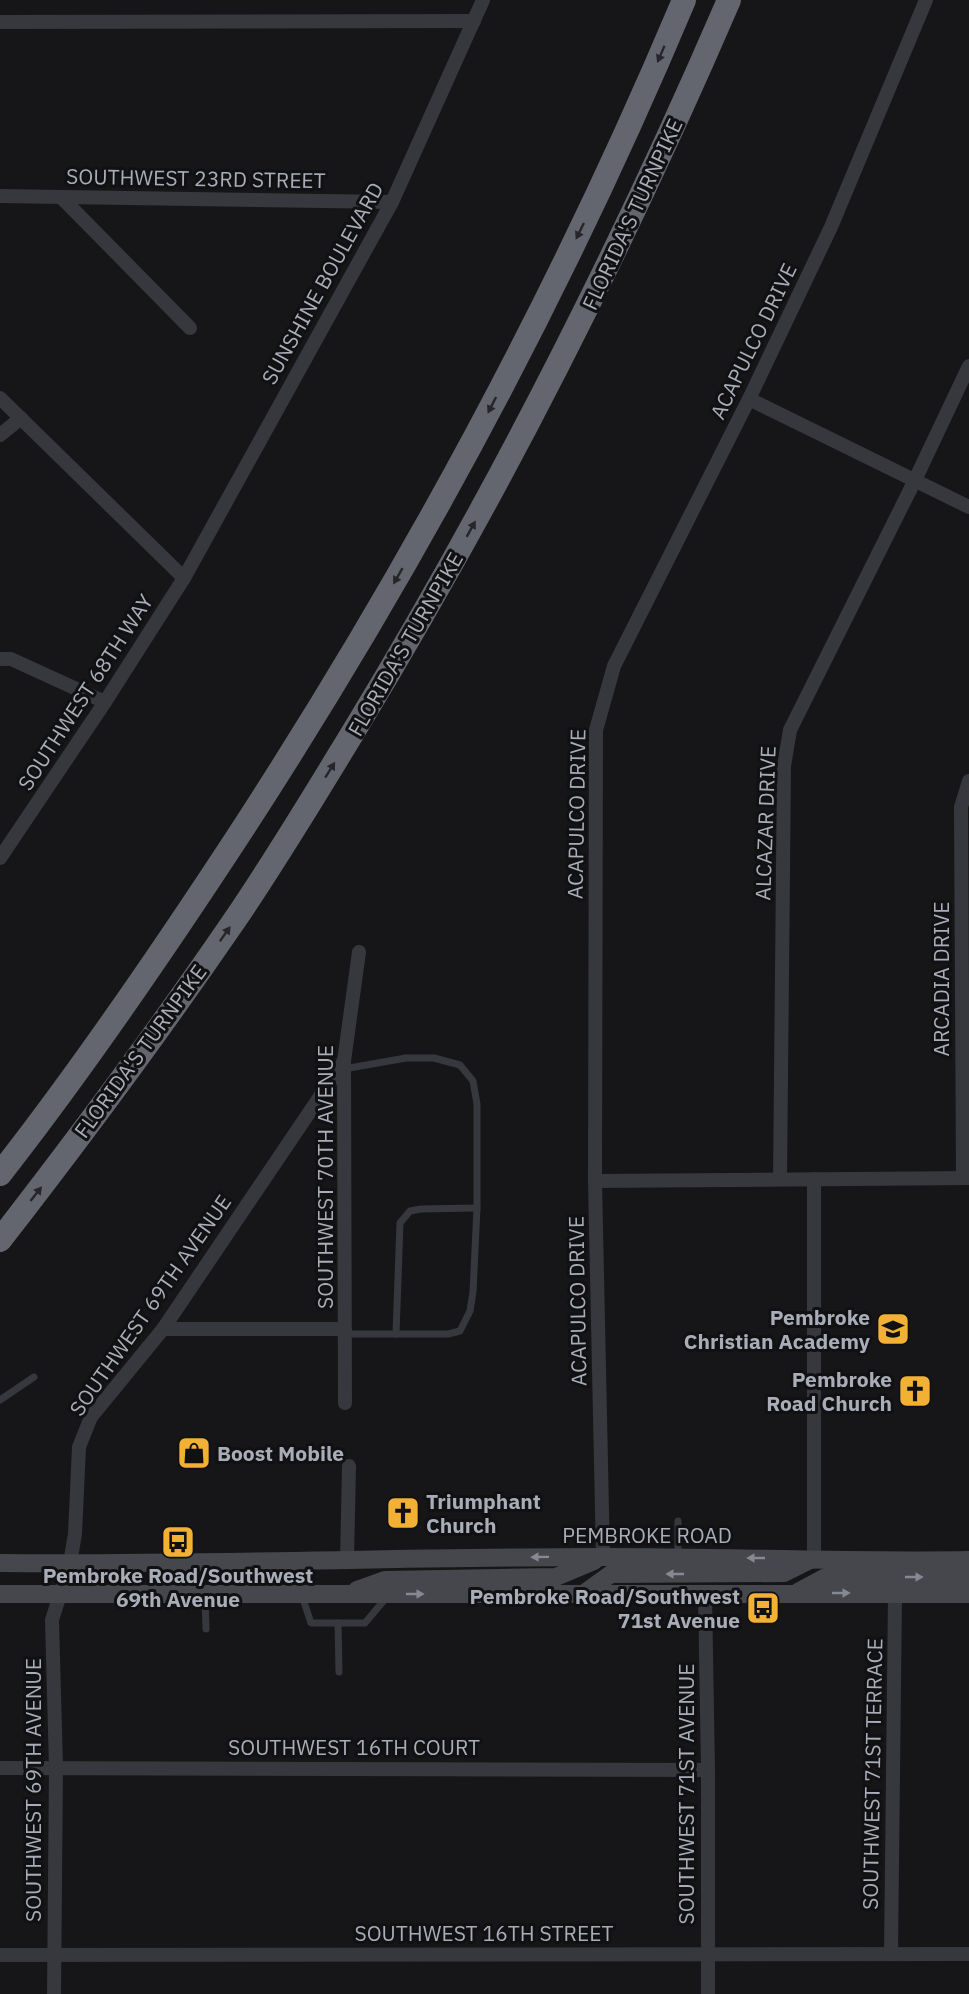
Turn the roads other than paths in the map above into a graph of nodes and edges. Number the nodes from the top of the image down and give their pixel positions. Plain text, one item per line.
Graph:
1 (483, 0) edge
2 (684, 0) edge
3 (729, 0) edge
4 (926, 0) edge
5 (474, 21) junction
6 (0, 22) edge
7 (0, 196) edge
8 (61, 197) junction
9 (392, 202) junction
10 (190, 328) dead end
11 (969, 366) edge
12 (0, 398) edge
13 (749, 399) junction
14 (21, 418) junction
15 (0, 435) edge
16 (915, 480) junction
17 (969, 507) edge
18 (184, 578) junction
19 (0, 658) edge
20 (105, 702) junction
21 (969, 781) edge
22 (0, 858) edge
23 (359, 952) dead end
24 (344, 1065) junction
25 (0, 1174) edge
26 (966, 1178) edge
27 (780, 1179) junction
28 (814, 1179) junction
29 (595, 1180) junction
30 (477, 1208) junction
31 (0, 1240) edge
32 (164, 1329) junction
33 (345, 1332) junction
34 (396, 1334) junction
35 (34, 1377) dead end
36 (0, 1400) edge
37 (345, 1403) dead end
38 (349, 1466) dead end
39 (678, 1521) dead end
40 (603, 1557) junction
41 (678, 1557) junction
42 (814, 1558) junction
43 (347, 1560) junction
44 (969, 1560) edge
45 (0, 1563) edge
46 (70, 1563) junction
47 (969, 1576) edge
48 (797, 1593) junction
49 (895, 1593) junction
50 (0, 1594) edge
51 (205, 1594) junction
52 (301, 1594) junction
53 (347, 1594) junction
54 (389, 1594) junction
55 (583, 1594) junction
56 (705, 1594) junction
57 (969, 1594) edge
58 (59, 1595) junction
59 (338, 1623) junction
60 (206, 1629) dead end
61 (339, 1672) dead end
62 (56, 1767) junction
63 (0, 1768) edge
64 (708, 1770) junction
65 (708, 1954) junction
66 (891, 1954) junction
67 (969, 1954) edge
68 (0, 1955) edge
69 (54, 1955) junction
70 (54, 1994) edge
71 (708, 1994) edge

1 - 5 street, SUNSHINE BOULEVARD
2 -> 25 highway, FLORIDA'S TURNPIKE
31 -> 3 highway, FLORIDA'S TURNPIKE
4 - 13 street, ACAPULCO DRIVE
5 - 6 street
5 - 9 street, SUNSHINE BOULEVARD
7 - 8 street, SOUTHWEST 23RD STREET
8 - 9 street, SOUTHWEST 23RD STREET
8 - 10 street
9 - 18 street, SUNSHINE BOULEVARD
11 - 16 street, ALCAZAR DRIVE
12 - 14 street
13 - 16 street
13 - 29 street, ACAPULCO DRIVE
14 - 15 street
14 - 18 street
16 - 17 street
16 - 27 street, ALCAZAR DRIVE
18 - 20 street, SOUTHWEST 68TH WAY
19 - 20 street
20 - 22 street, SOUTHWEST 68TH WAY
21 - 26 street, ARCADIA DRIVE
23 - 24 street, SOUTHWEST 70TH AVENUE
24 - 30 lane
24 - 32 street, SOUTHWEST 69TH AVENUE
24 - 33 street, SOUTHWEST 70TH AVENUE
26 - 28 street
27 - 28 street
27 - 29 street
28 - 42 street
29 - 40 street, ACAPULCO DRIVE
30 - 34 lane
30 - 34 lane
32 - 33 street
32 - 46 street, SOUTHWEST 69TH AVENUE
33 - 34 lane
33 - 37 street, SOUTHWEST 70TH AVENUE
35 - 36 lane
38 - 43 street
39 - 41 lane
40 - 41 main road, PEMBROKE ROAD
40 -> 43 main road, PEMBROKE ROAD
40 - 53 main road
42 -> 41 main road, PEMBROKE ROAD
42 - 44 main road, PEMBROKE ROAD
42 -> 55 main road
43 - 46 main road, PEMBROKE ROAD
45 - 46 main road, PEMBROKE ROAD
46 - 58 street, SOUTHWEST 69TH AVENUE
48 -> 47 main road
48 -> 49 main road
48 - 56 main road
49 - 57 main road
49 - 66 street, SOUTHWEST 71ST TERRACE
50 - 58 main road
51 - 52 main road
51 - 58 main road
51 - 60 lane
52 - 53 main road
52 - 59 lane
53 - 54 main road
54 -> 55 main road
54 - 59 lane
55 - 56 main road
56 - 64 street, SOUTHWEST 71ST AVENUE
58 - 62 street, SOUTHWEST 69TH AVENUE
59 - 61 lane
62 - 63 street, SOUTHWEST 16TH COURT
62 - 64 street, SOUTHWEST 16TH COURT
62 - 69 street, SOUTHWEST 69TH AVENUE
64 - 65 street, SOUTHWEST 71ST AVENUE
65 - 66 street, SOUTHWEST 16TH STREET
65 - 69 street, SOUTHWEST 16TH STREET
65 - 71 street, SOUTHWEST 71ST AVENUE
66 - 67 street, SOUTHWEST 16TH STREET
68 - 69 street, SOUTHWEST 16TH STREET
69 - 70 street, SOUTHWEST 69TH AVENUE

